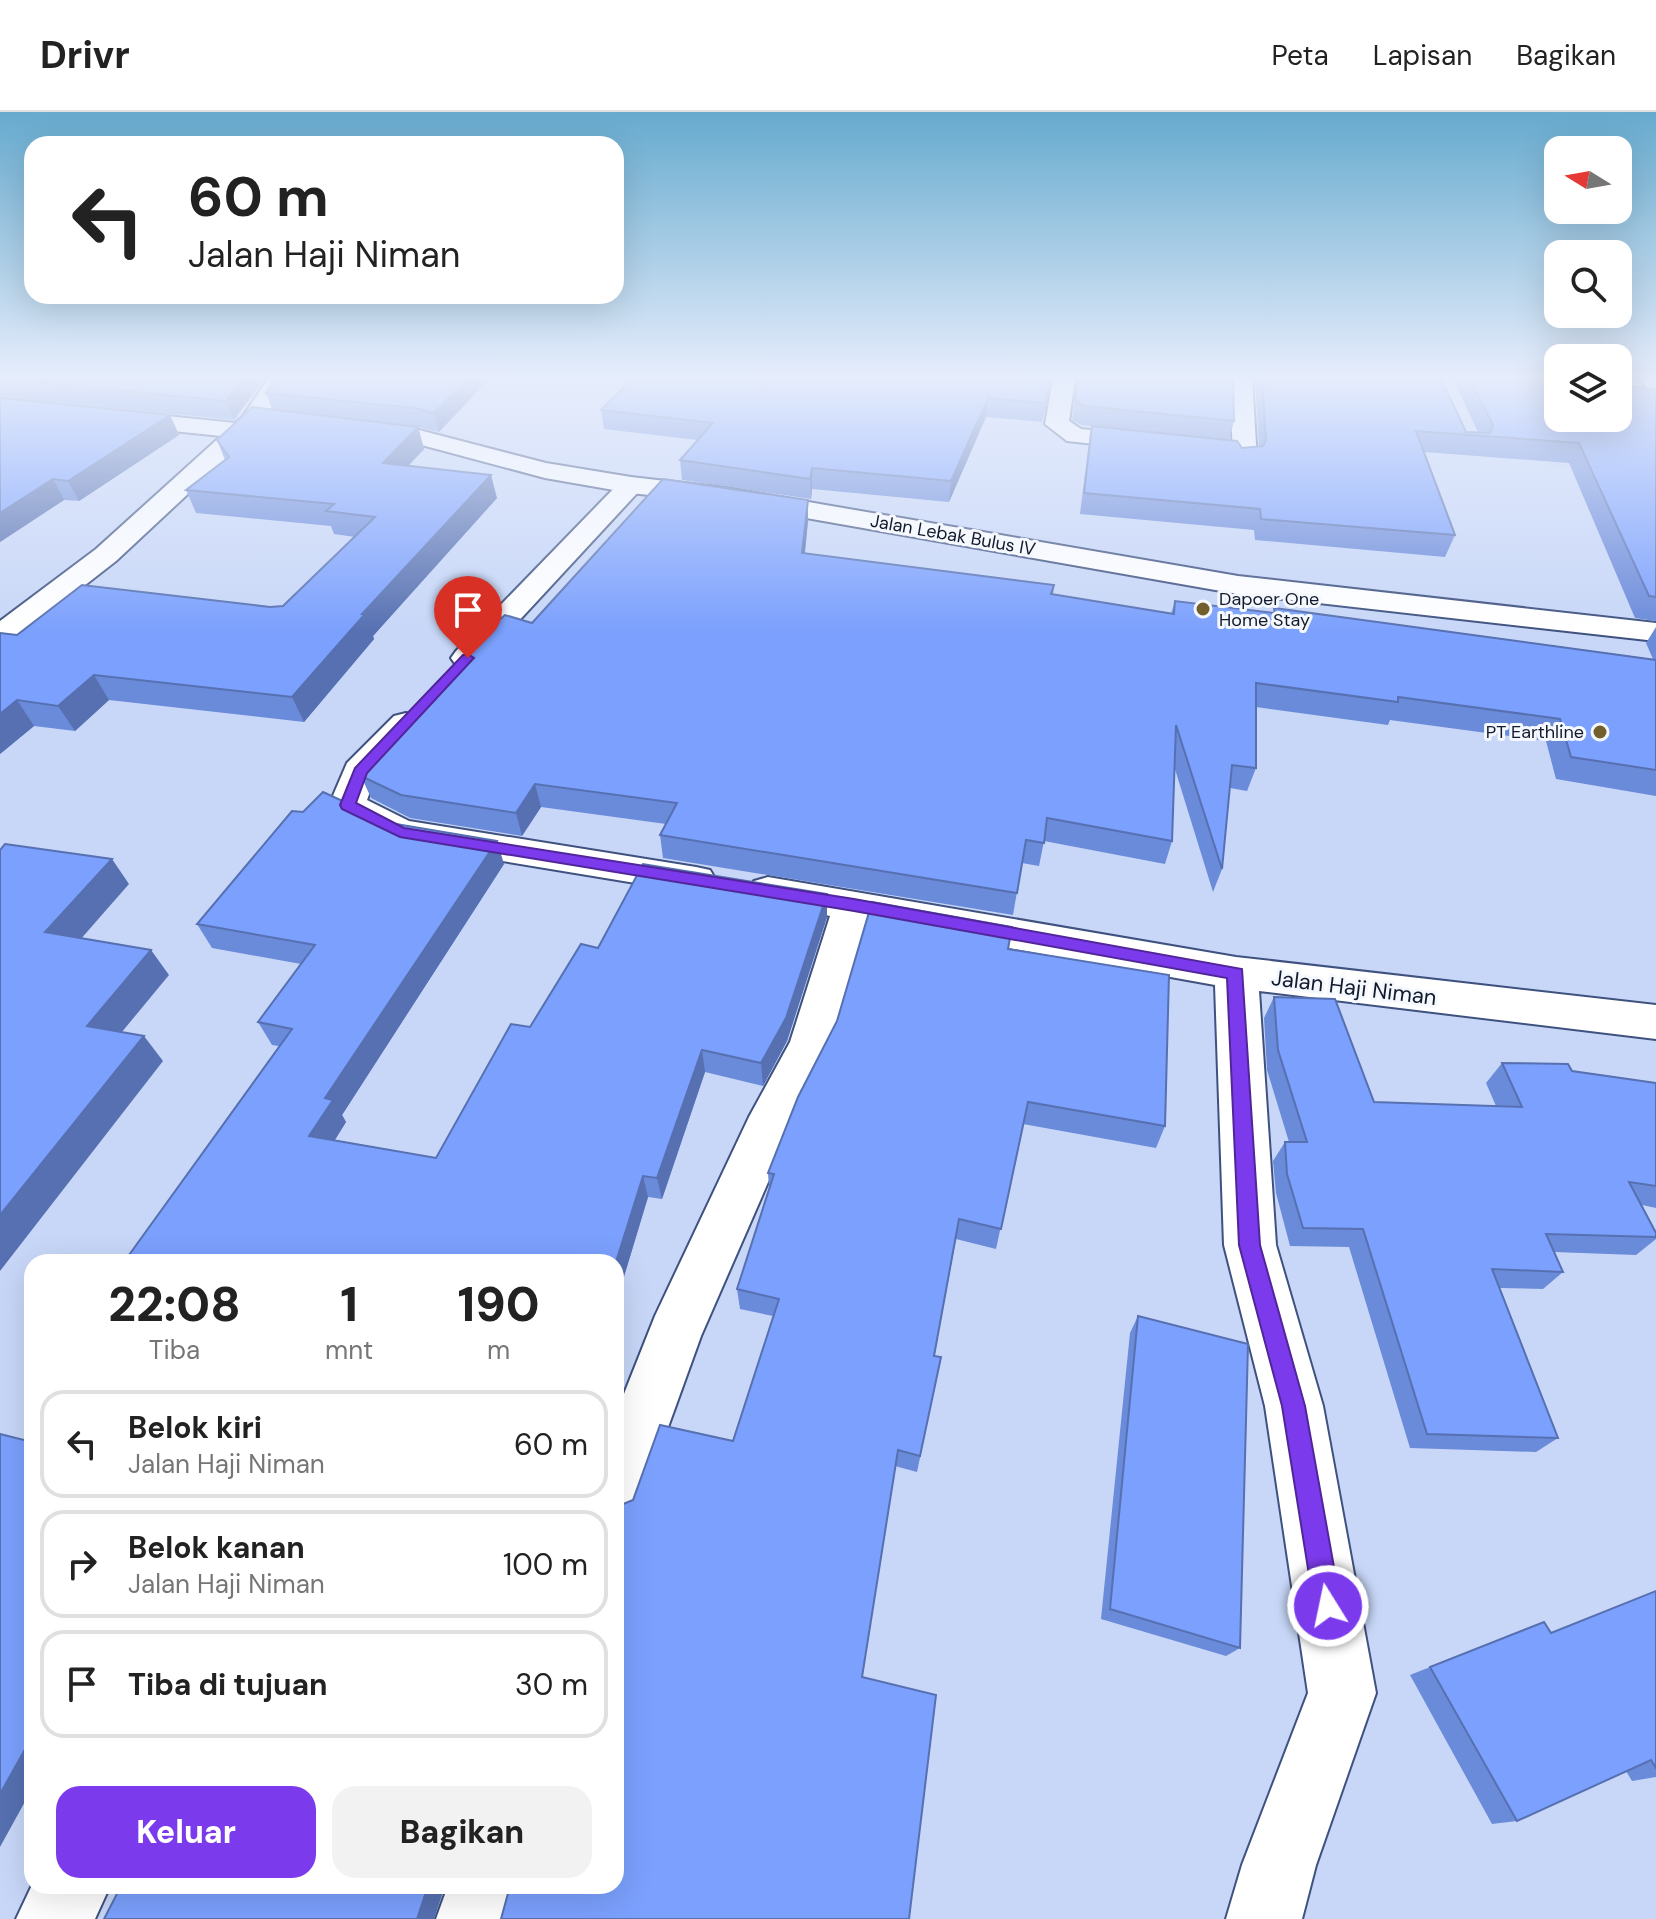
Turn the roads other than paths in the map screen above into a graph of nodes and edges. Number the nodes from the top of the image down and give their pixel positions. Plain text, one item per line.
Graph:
1 (206, 463) edge
2 (520, 463) edge
3 (631, 485) junction
4 (1656, 632) edge
5 (0, 636) edge
6 (854, 905) junction
7 (1236, 973) junction
8 (1656, 1022) edge
9 (624, 1470) edge
10 (68, 1894) edge
11 (482, 1894) edge
12 (54, 1919) edge
13 (474, 1919) edge
14 (1264, 1919) edge

1 - 5 street
2 - 3 street, Jalan Lebak Bulus IV
3 - 4 street, Jalan Lebak Bulus IV
3 - 6 street, Jalan Haji Niman
6 - 7 street, Jalan Haji Niman
6 - 9 street
7 - 8 street, Jalan Haji Niman
7 - 14 street
10 - 12 street
11 - 13 street

